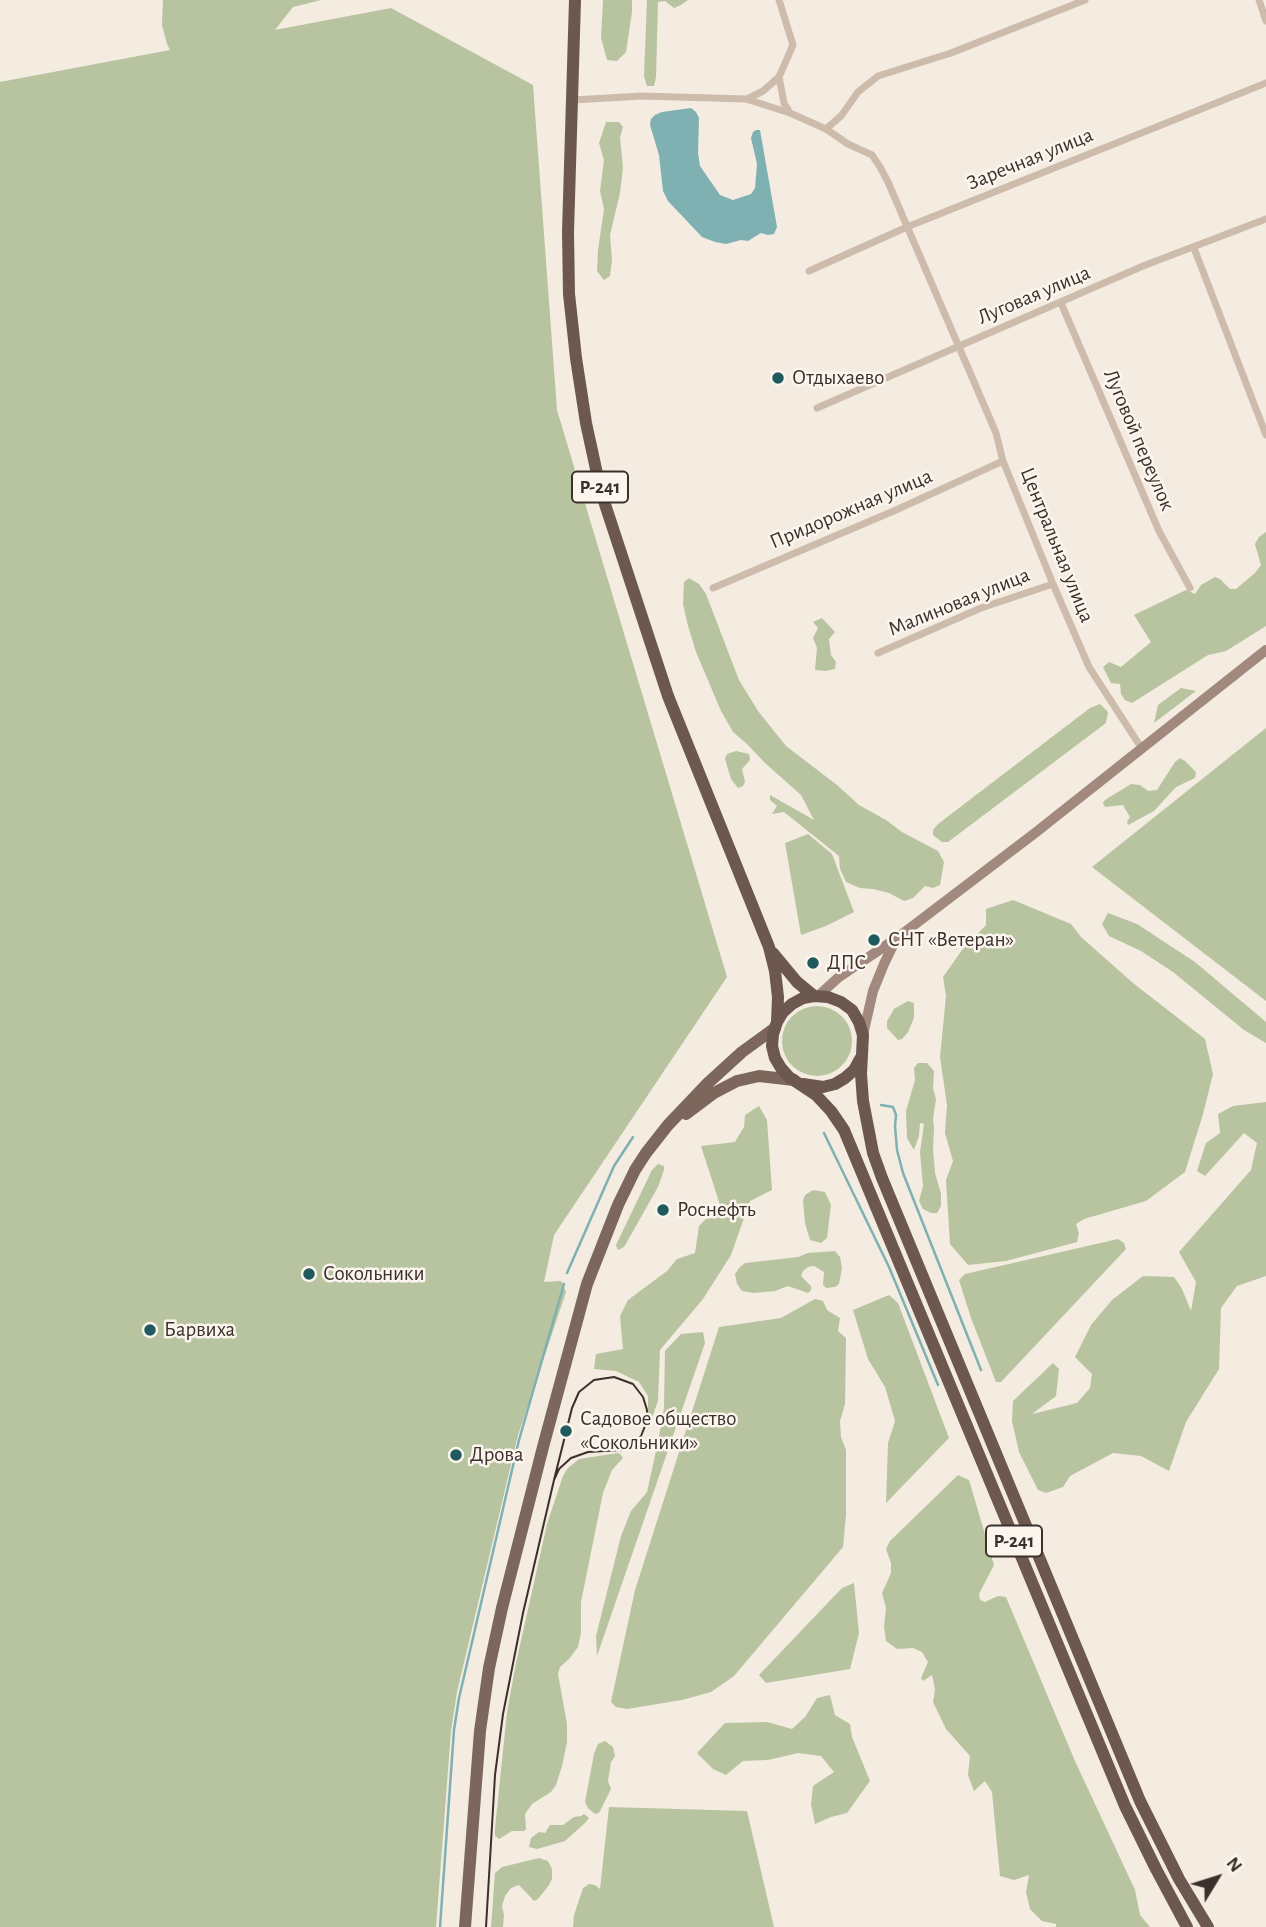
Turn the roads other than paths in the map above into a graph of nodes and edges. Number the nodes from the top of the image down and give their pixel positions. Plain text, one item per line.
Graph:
1 (575, 0) edge
2 (779, 0) edge
3 (1085, 0) edge
4 (1259, 0) edge
5 (1266, 20) edge
6 (779, 77) junction
7 (1266, 83) edge
8 (746, 99) junction
9 (573, 100) junction
10 (790, 113) junction
11 (826, 129) junction
12 (1266, 219) edge
13 (907, 227) junction
14 (1194, 248) junction
15 (809, 271) dead end
16 (1061, 303) junction
17 (957, 346) junction
18 (817, 408) dead end
19 (1266, 435) edge
20 (1003, 461) junction
21 (1053, 584) junction
22 (713, 588) dead end
23 (1191, 588) dead end
24 (1266, 650) edge
25 (878, 653) dead end
26 (1142, 749) junction
27 (897, 938) junction
28 (769, 947) junction
29 (816, 996) junction
30 (776, 1025) junction
31 (863, 1035) junction
32 (863, 1049) junction
33 (797, 1082) junction
34 (668, 1125) junction
35 (465, 1927) edge
36 (1187, 1927) edge
37 (1208, 1927) edge

1 - 9 highway, Р-241
2 - 6 street
3 - 11 street
4 - 5 street
6 - 8 street
6 - 10 street
7 - 13 street, Заречная улица
8 - 9 street, Центральная улица
8 - 10 street, Центральная улица
9 - 28 highway, Р-241
10 - 11 street, Центральная улица
11 - 13 street, Центральная улица
12 - 14 street, Луговая улица
13 - 15 street, Заречная улица
13 - 17 street, Центральная улица
14 - 16 street, Луговая улица
14 - 19 street
16 - 17 street, Луговая улица
16 - 23 street, Луговой переулок
17 - 18 street, Луговая улица
17 - 20 street, Центральная улица
20 - 21 street, Центральная улица
20 - 22 street, Придорожная улица
21 - 25 street, Малиновая улица
21 - 26 street, Центральная улица
24 - 26 main road
26 - 27 main road
27 - 29 main road
27 - 31 main road
28 - 29 highway, Р-241
28 - 30 highway, Р-241
29 - 30 highway
29 - 31 highway, Р-241
30 - 33 highway, Р-241
30 - 34 main road
31 - 32 highway, Р-241
32 - 33 highway
32 - 37 highway, Р-241
33 - 34 main road
33 - 36 highway, Р-241
34 - 35 main road

